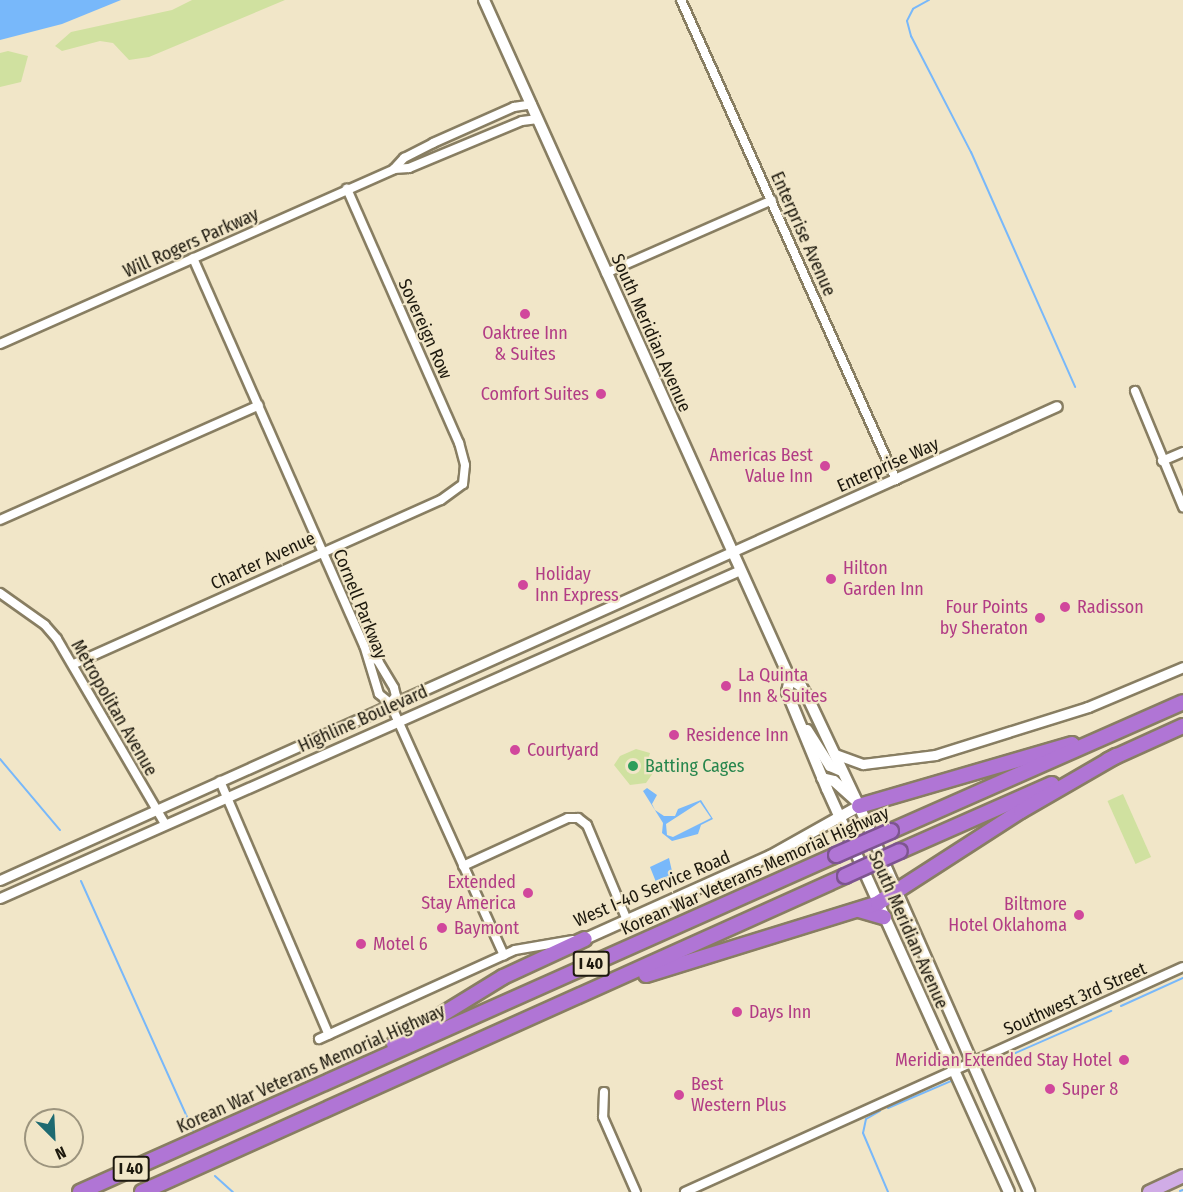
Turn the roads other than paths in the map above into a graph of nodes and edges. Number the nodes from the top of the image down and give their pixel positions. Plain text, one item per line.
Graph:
1 (484, 0) edge
2 (681, 0) edge
3 (531, 104) junction
4 (538, 119) junction
5 (466, 128) junction
6 (442, 138) junction
7 (472, 143) junction
8 (449, 153) junction
9 (394, 169) junction
10 (347, 189) junction
11 (772, 200) junction
12 (193, 258) junction
13 (606, 273) junction
14 (0, 344) edge
15 (1135, 391) dead end
16 (259, 405) junction
17 (1057, 406) dead end
18 (1183, 452) edge
19 (1162, 461) junction
20 (896, 480) junction
21 (463, 484) joint
22 (1183, 507) edge
23 (0, 520) edge
24 (322, 550) junction
25 (732, 553) junction
26 (740, 570) junction
27 (687, 573) junction
28 (695, 590) junction
29 (0, 593) edge
30 (368, 655) junction
31 (74, 664) junction
32 (1183, 667) edge
33 (790, 679) junction
34 (1183, 702) edge
35 (390, 704) junction
36 (398, 722) junction
37 (800, 723) junction
38 (1183, 726) edge
39 (1117, 731) junction
40 (835, 754) junction
41 (1116, 756) junction
42 (863, 764) junction
43 (842, 771) junction
44 (822, 778) junction
45 (220, 781) junction
46 (827, 789) junction
47 (227, 797) junction
48 (858, 804) junction
49 (156, 810) junction
50 (839, 816) junction
51 (165, 824) junction
52 (822, 826) junction
53 (463, 866) junction
54 (0, 880) edge
55 (897, 892) junction
56 (0, 897) edge
57 (878, 903) junction
58 (857, 910) junction
59 (884, 917) junction
60 (627, 920) junction
61 (585, 939) junction
62 (504, 955) junction
63 (1183, 967) edge
64 (936, 980) junction
65 (918, 991) junction
66 (587, 994) junction
67 (329, 1035) junction
68 (319, 1039) dead end
69 (972, 1061) junction
70 (954, 1070) junction
71 (346, 1073) junction
72 (604, 1092) dead end
73 (1183, 1176) edge
74 (1171, 1187) edge
75 (80, 1192) edge
76 (142, 1192) edge
77 (636, 1192) edge
78 (685, 1192) edge
79 (1009, 1192) edge
80 (1029, 1192) edge
81 (1149, 1192) edge

1 - 3 main road, South Meridian Avenue
2 - 11 street, Enterprise Avenue
3 - 4 main road, South Meridian Avenue
3 - 5 street, Will Rogers Parkway
4 - 7 street, Will Rogers Parkway
4 - 13 main road, South Meridian Avenue
5 - 6 street, Will Rogers Parkway
5 - 7 street
6 - 8 street
6 - 9 street, Will Rogers Parkway
7 - 8 street, Will Rogers Parkway
8 - 9 street, Will Rogers Parkway
9 - 10 street, Will Rogers Parkway
10 - 12 street, Will Rogers Parkway
10 - 21 street, Sovereign Row
11 - 13 street
11 - 20 street, Enterprise Avenue
12 - 14 street, Will Rogers Parkway
12 - 16 street, Cornell Parkway
13 - 25 main road, South Meridian Avenue
15 - 19 street
16 - 23 street
16 - 24 street, Cornell Parkway
17 - 20 street, Enterprise Way
18 - 19 street
19 - 22 street
20 - 25 street, Enterprise Way
21 - 24 street, Charter Avenue
24 - 30 street, Cornell Parkway
24 - 31 street, Charter Avenue
25 - 26 main road, South Meridian Avenue
25 - 27 street, Highline Boulevard
26 - 28 street, Highline Boulevard
26 - 33 main road, South Meridian Avenue
27 - 28 street
27 - 35 street, Highline Boulevard
28 - 36 street, Highline Boulevard
29 - 31 street, Metropolitan Avenue
30 - 35 street, Cornell Parkway
30 - 35 street
31 - 49 street, Metropolitan Avenue
32 - 42 street
33 - 37 main road, South Meridian Avenue
33 - 40 main road, South Meridian Avenue
34 - 39 highway, Korean War Veterans Memorial Highway / I 40
35 - 36 street, Cornell Parkway
35 - 45 street, Highline Boulevard
36 - 47 street, Highline Boulevard
36 - 53 street, Cornell Parkway
37 - 43 main road
37 - 44 main road, South Meridian Avenue
38 - 41 highway, I 40
39 - 48 highway
39 - 71 highway, Korean War Veterans Memorial Highway / I 40, bridge
40 - 42 street
40 - 43 main road, South Meridian Avenue
41 - 55 highway
41 - 66 highway, I 40, bridge
42 - 43 street
43 - 48 main road, South Meridian Avenue
44 - 46 main road, South Meridian Avenue
44 - 48 main road
45 - 47 street
45 - 49 street, Highline Boulevard
46 - 50 main road, South Meridian Avenue
46 - 52 main road
47 - 51 street, Highline Boulevard
47 - 67 street
48 - 50 main road, West I-40 Service Road
48 - 55 main road, South Meridian Avenue
49 - 51 street, Metropolitan Avenue
49 - 54 street, Highline Boulevard
50 - 52 main road, West I-40 Service Road
50 - 57 main road, South Meridian Avenue
51 - 56 street, Highline Boulevard
52 - 60 main road, West I-40 Service Road
53 - 60 street
53 - 62 street, Cornell Parkway
55 - 57 highway
55 - 64 main road, South Meridian Avenue
57 - 58 highway
57 - 59 main road, South Meridian Avenue
58 - 59 highway
58 - 66 highway
59 - 65 main road, South Meridian Avenue
60 - 61 main road, West I-40 Service Road
61 - 62 street, West I-40 Service Road
61 - 71 highway
62 - 67 street, West I-40 Service Road
63 - 69 street, Southwest 3rd Street
64 - 65 main road
64 - 69 main road, South Meridian Avenue
65 - 70 main road, South Meridian Avenue
66 - 76 highway, I 40
67 - 68 street, West I-40 Service Road
69 - 70 street, Southwest 3rd Street
69 - 80 main road, South Meridian Avenue
70 - 78 street, Southwest 3rd Street
70 - 79 main road, South Meridian Avenue
71 - 75 highway, Korean War Veterans Memorial Highway / I 40
72 - 77 street
73 - 74 main road
74 - 81 main road

